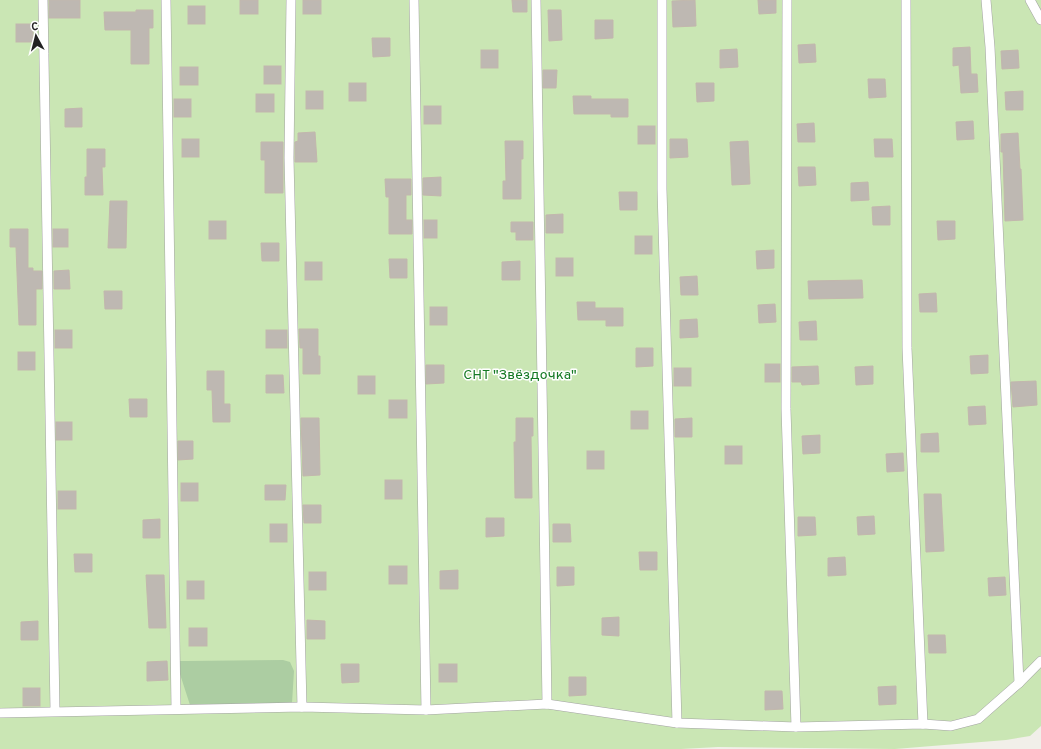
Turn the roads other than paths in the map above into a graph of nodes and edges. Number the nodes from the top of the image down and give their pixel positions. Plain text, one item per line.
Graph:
1 (43, 0) edge
2 (166, 0) edge
3 (291, 0) edge
4 (414, 0) edge
5 (536, 0) edge
6 (662, 0) edge
7 (787, 0) edge
8 (906, 0) edge
9 (986, 0) edge
10 (1030, 0) edge
11 (1041, 20) edge
12 (1041, 661) edge
13 (1019, 683) junction
14 (547, 704) junction
15 (302, 707) junction
16 (176, 709) junction
17 (426, 710) junction
18 (55, 711) junction
19 (0, 713) edge
20 (677, 723) junction
21 (923, 724) junction
22 (796, 727) junction

1 - 18 lane
2 - 16 lane
3 - 15 lane
4 - 17 lane
5 - 14 lane
6 - 20 lane
7 - 22 lane
8 - 21 lane
9 - 13 lane
10 - 11 lane
12 - 13 lane
13 - 21 lane
14 - 17 lane
14 - 20 lane
15 - 16 lane
15 - 17 lane
16 - 18 lane
18 - 19 lane
20 - 22 lane
21 - 22 lane

